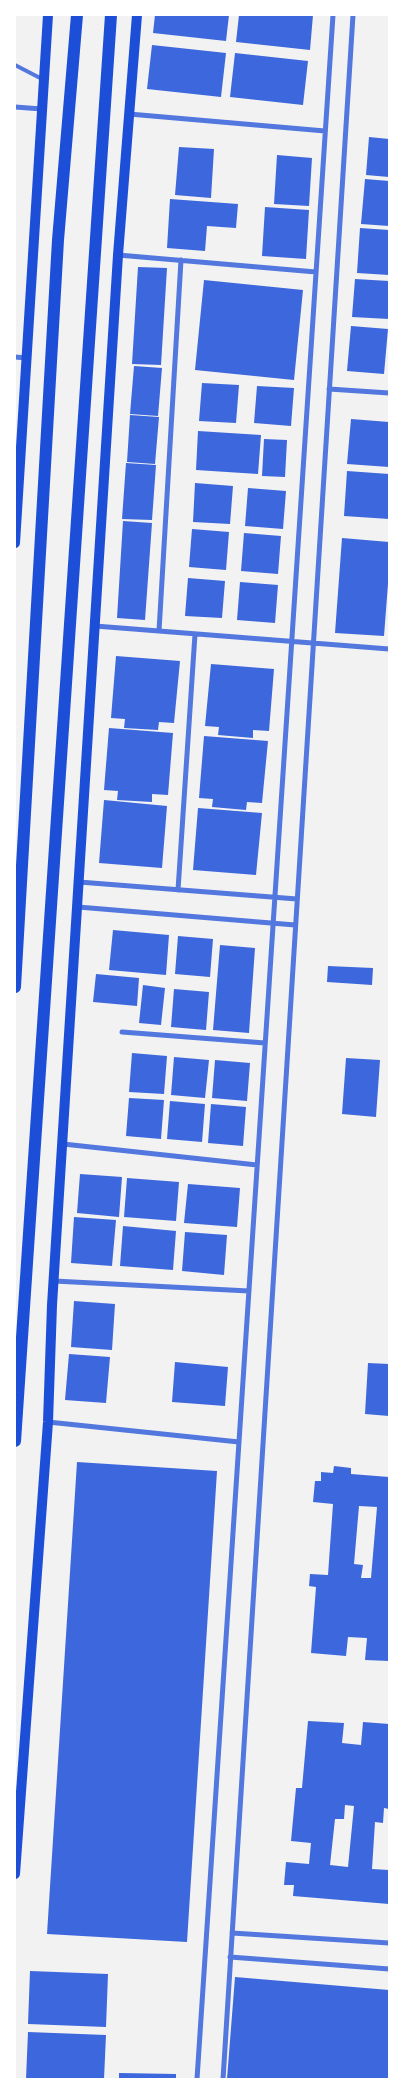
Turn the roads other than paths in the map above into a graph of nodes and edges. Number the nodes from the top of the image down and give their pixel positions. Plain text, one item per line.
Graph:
1 (48, 15) edge
2 (76, 15) edge
3 (111, 15) edge
4 (137, 15) edge
5 (333, 15) edge
6 (353, 15) edge
7 (15, 66) edge
8 (44, 80) junction
9 (15, 107) edge
10 (42, 109) junction
11 (129, 114) junction
12 (325, 131) junction
13 (118, 255) junction
14 (181, 260) junction
15 (316, 272) junction
16 (15, 357) edge
17 (27, 358) junction
18 (329, 389) junction
19 (389, 393) edge
20 (17, 491) edge
21 (15, 543) edge
22 (95, 626) junction
23 (159, 631) junction
24 (195, 634) junction
25 (292, 642) junction
26 (313, 643) junction
27 (389, 649) edge
28 (79, 882) junction
29 (178, 890) junction
30 (275, 897) junction
31 (297, 899) junction
32 (78, 907) junction
33 (273, 923) junction
34 (295, 925) junction
35 (15, 987) edge
36 (122, 1032) dead end
37 (265, 1043) junction
38 (63, 1144) junction
39 (257, 1165) junction
40 (54, 1281) junction
41 (249, 1291) junction
42 (48, 1422) junction
43 (15, 1441) edge
44 (239, 1442) junction
45 (15, 1874) edge
46 (232, 1933) junction
47 (389, 1943) edge
48 (230, 1957) junction
49 (389, 1969) edge
50 (197, 2079) edge
51 (223, 2079) edge

1 - 8 main road
2 - 35 main road
3 - 43 main road
4 - 11 main road
5 - 12 street
6 - 18 street
7 - 8 lane
8 - 10 main road
9 - 10 street
10 - 17 main road
11 - 12 street
11 - 13 main road
12 - 15 street
13 - 14 street
13 - 22 main road
14 - 15 street
14 - 23 street
15 - 25 street
16 - 17 street
17 - 20 main road
18 - 19 street
18 - 26 street
20 - 21 main road
22 - 23 street
22 - 28 main road
23 - 24 street
24 - 25 street
24 - 29 street
25 - 26 street
25 - 30 street
26 - 27 street
26 - 31 street
28 - 29 street
28 - 32 main road
29 - 30 street
30 - 31 street
30 - 33 street
31 - 34 street
32 - 33 street
32 - 38 main road
33 - 34 street
33 - 37 street
34 - 46 street
36 - 37 street
37 - 39 street
38 - 39 street
38 - 40 main road
39 - 41 street
40 - 41 street
40 - 42 main road
41 - 44 street
42 - 44 street
42 - 45 main road
44 - 50 street
46 - 47 street
46 - 48 street
48 - 49 street
48 - 51 street

